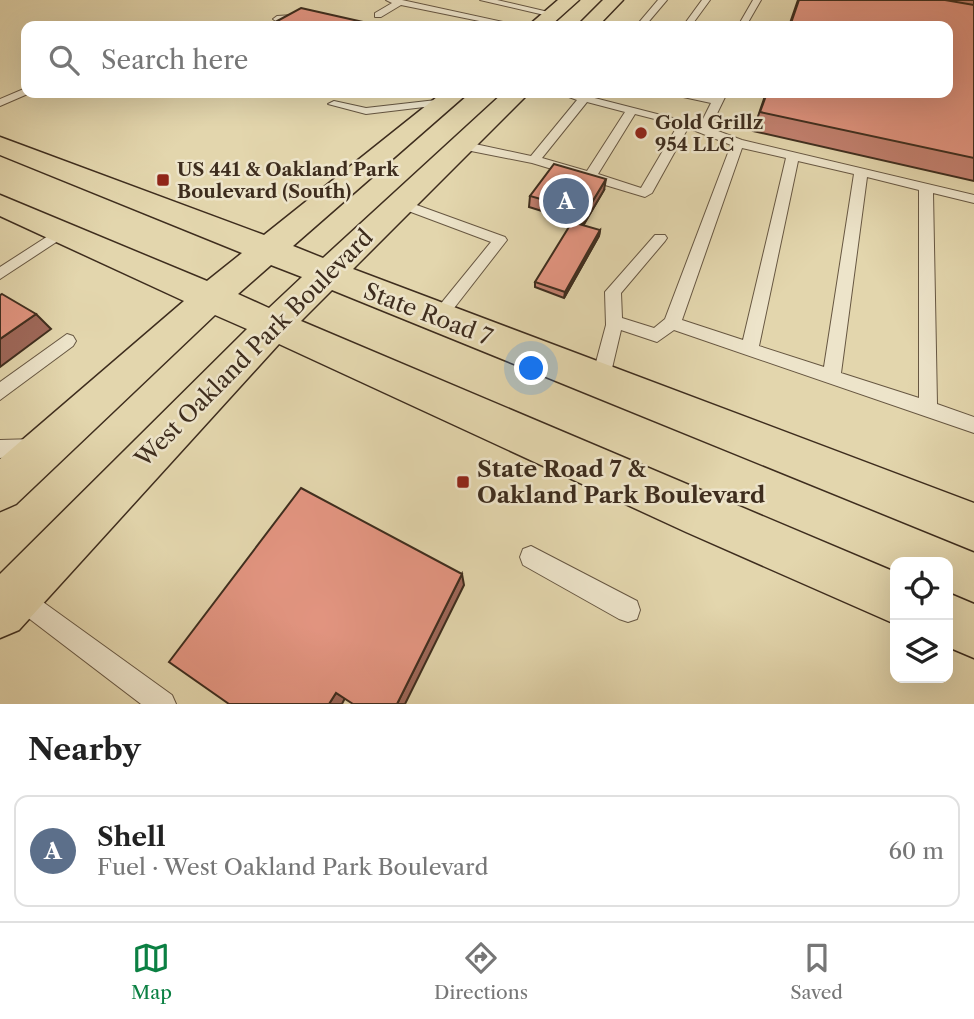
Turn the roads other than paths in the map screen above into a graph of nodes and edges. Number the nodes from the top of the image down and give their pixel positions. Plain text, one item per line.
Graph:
1 (484, 0) edge
2 (570, 0) edge
3 (614, 0) edge
4 (663, 0) edge
5 (706, 0) edge
6 (757, 0) edge
7 (394, 1) edge
8 (378, 16) dead end
9 (277, 19) edge
10 (545, 20) edge
11 (327, 21) edge
12 (492, 21) edge
13 (592, 21) edge
14 (644, 21) edge
15 (691, 21) edge
16 (745, 21) edge
17 (21, 93) edge
18 (451, 98) edge
19 (511, 98) edge
20 (584, 98) joint
21 (719, 98) edge
22 (0, 103) edge
23 (334, 104) dead end
24 (632, 110) junction
25 (685, 124) junction
26 (703, 130) junction
27 (738, 143) junction
28 (0, 145) edge
29 (461, 145) junction
30 (793, 156) junction
31 (534, 160) junction
32 (861, 172) junction
33 (590, 176) junction
34 (926, 188) junction
35 (974, 199) edge
36 (400, 203) junction
37 (0, 204) edge
38 (62, 232) junction
39 (660, 238) dead end
40 (265, 250) junction
41 (0, 274) edge
42 (326, 274) junction
43 (210, 298) junction
44 (438, 317) junction
45 (614, 322) junction
46 (672, 323) junction
47 (274, 325) junction
48 (66, 341) dead end
49 (750, 349) junction
50 (832, 376) junction
51 (600, 381) junction
52 (0, 392) edge
53 (928, 408) junction
54 (974, 425) edge
55 (46, 447) junction
56 (0, 449) edge
57 (0, 489) edge
58 (974, 527) edge
59 (531, 556) dead end
60 (890, 596) edge
61 (8, 603) edge
62 (628, 610) dead end
63 (953, 622) edge
64 (974, 631) edge
65 (163, 704) edge

1 - 10 lane
2 - 10 main road
3 - 13 main road
4 - 14 lane
5 - 15 lane
6 - 16 lane
7 - 8 lane
7 - 12 lane
9 - 11 lane
17 - 22 lane
18 - 23 lane
18 - 40 main road
19 - 29 main road, West Oakland Park Boulevard
20 - 24 lane
20 - 31 lane
21 - 26 lane
24 - 25 lane
24 - 33 lane
25 - 26 lane
25 - 33 lane
26 - 27 lane
27 - 30 lane
27 - 46 lane
28 - 40 main road, State Road 7
29 - 31 lane
29 - 36 main road, West Oakland Park Boulevard
30 - 32 lane
30 - 49 lane
31 - 33 lane
32 - 34 lane
32 - 50 lane
34 - 35 lane
34 - 53 lane
36 - 42 main road, West Oakland Park Boulevard
36 - 44 lane
37 - 38 main road
38 - 41 lane
38 - 43 main road
39 - 45 lane
40 - 42 main road, State Road 7
40 - 43 main road
42 - 44 main road, State Road 7
42 - 47 main road, West Oakland Park Boulevard
43 - 47 main road
43 - 55 main road
44 - 51 main road, State Road 7
45 - 46 lane
45 - 51 lane
46 - 49 lane
47 - 60 main road
47 - 61 main road, West Oakland Park Boulevard
48 - 52 lane
49 - 50 lane
50 - 53 lane
51 - 58 main road, State Road 7
53 - 54 lane
55 - 56 lane
55 - 57 main road
59 - 62 lane
61 - 65 lane
63 - 64 main road

